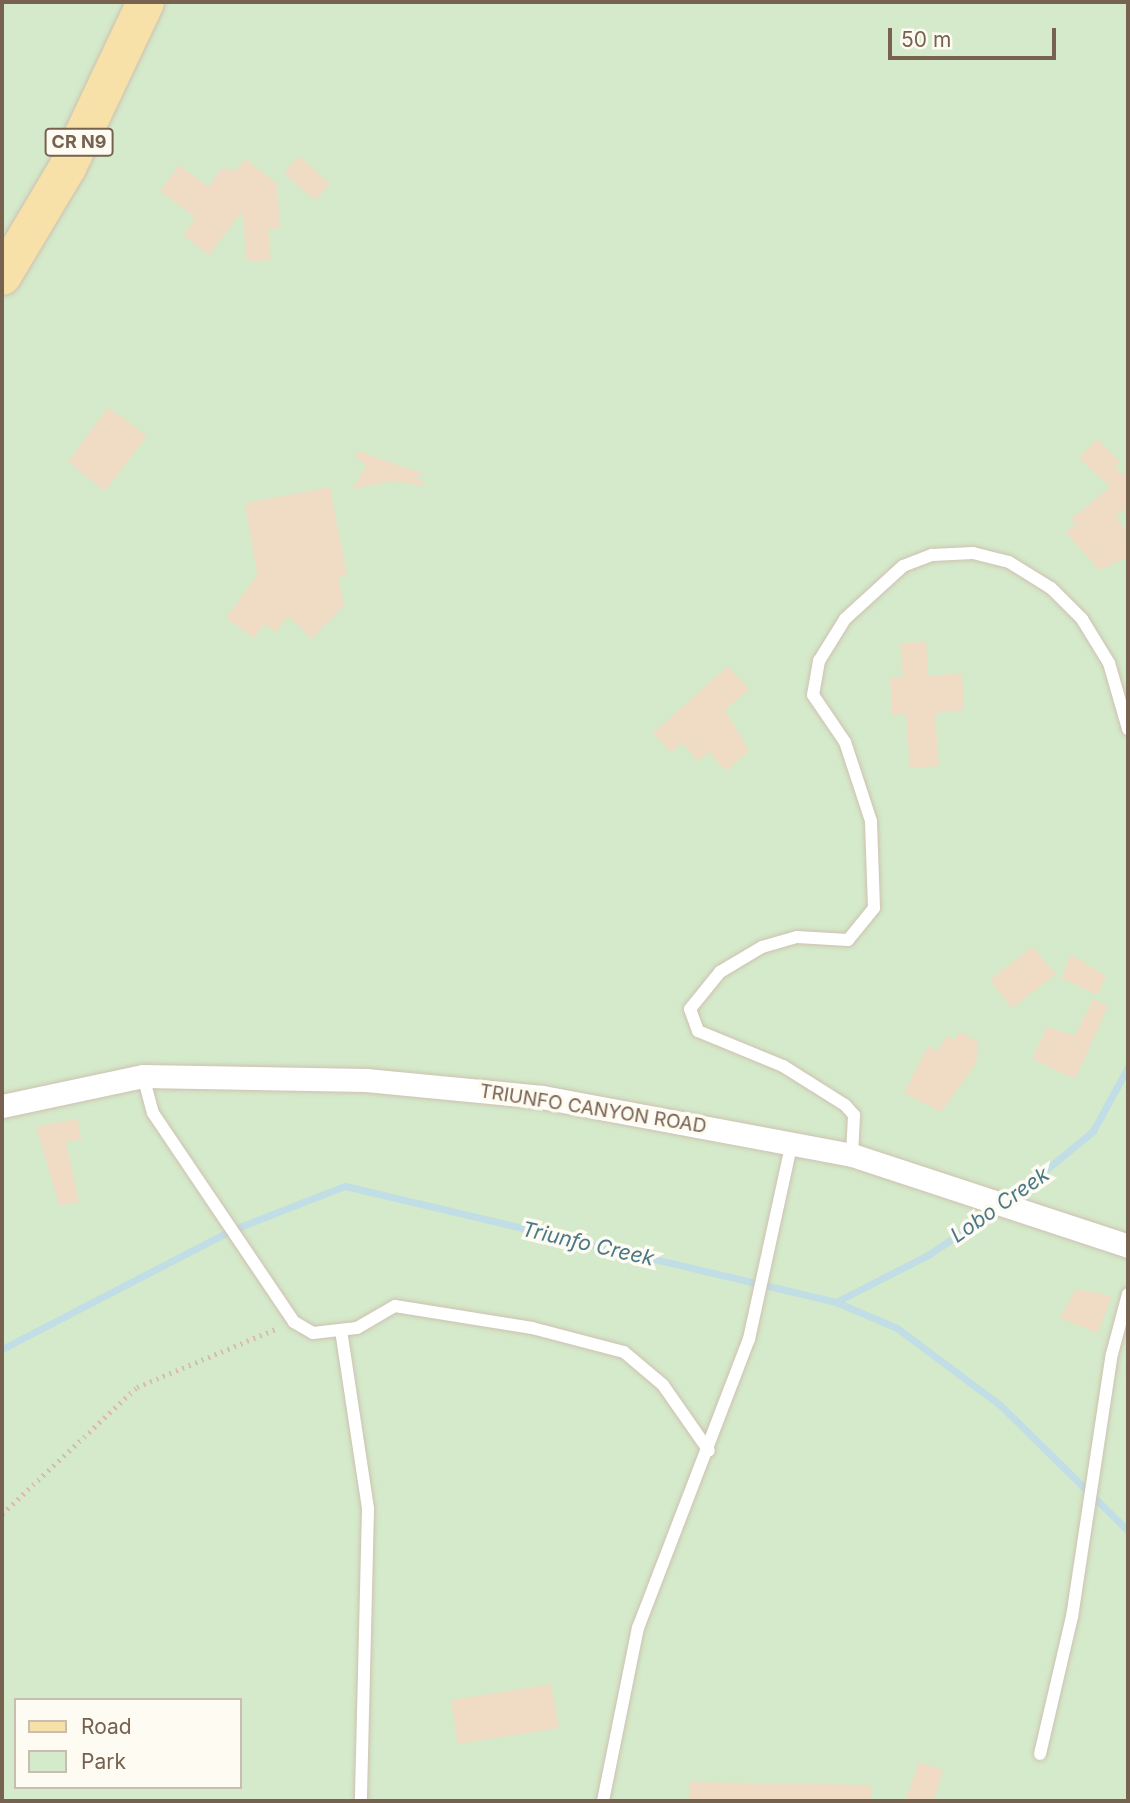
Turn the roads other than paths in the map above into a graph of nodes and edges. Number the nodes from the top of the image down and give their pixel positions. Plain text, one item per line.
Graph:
1 (145, 2) edge
2 (2, 276) edge
3 (1128, 729) edge
4 (143, 1076) junction
5 (2, 1106) edge
6 (792, 1142) junction
7 (852, 1155) junction
8 (1128, 1246) edge
9 (1128, 1294) edge
10 (341, 1330) junction
11 (709, 1451) junction
12 (1040, 1754) dead end
13 (361, 1801) edge
14 (603, 1801) edge

1 - 2 main road, CR N9
3 - 7 lane
4 - 5 street, TRIUNFO CANYON ROAD
4 - 6 street, TRIUNFO CANYON ROAD
4 - 10 lane
6 - 7 street, TRIUNFO CANYON ROAD
6 - 11 lane
7 - 8 street, TRIUNFO CANYON ROAD
9 - 12 lane
10 - 11 lane
10 - 13 lane
11 - 14 lane

